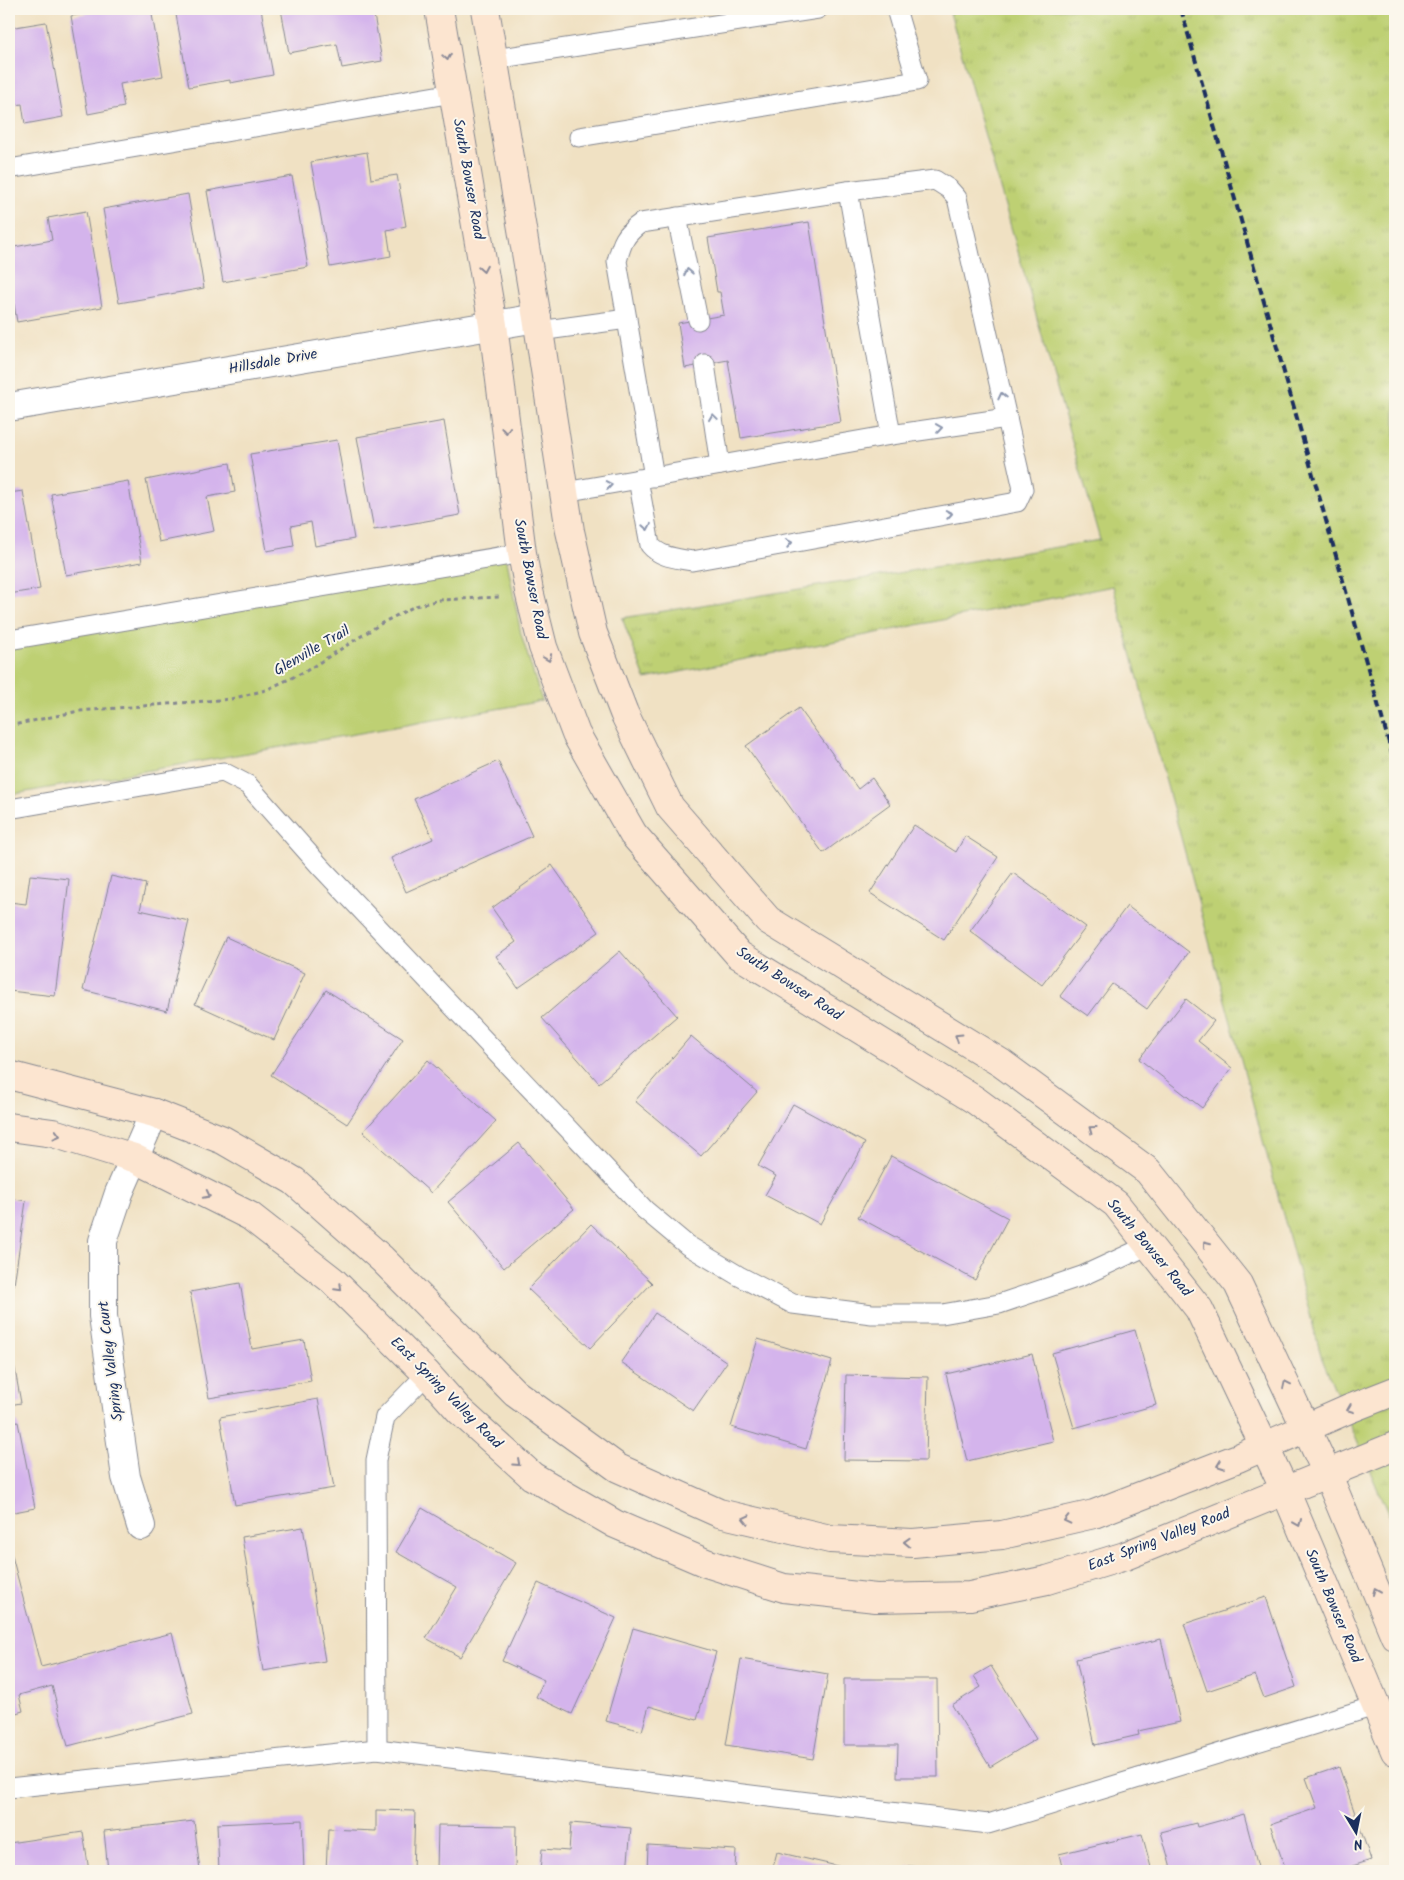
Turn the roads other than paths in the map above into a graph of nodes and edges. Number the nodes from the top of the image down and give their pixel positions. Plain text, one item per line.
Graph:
1 (439, 9) edge
2 (485, 9) edge
3 (818, 9) edge
4 (896, 9) edge
5 (494, 59) junction
6 (454, 93) junction
7 (579, 137) dead end
8 (9, 169) edge
9 (848, 191) junction
10 (677, 217) junction
11 (627, 318) junction
12 (698, 320) dead end
13 (492, 325) junction
14 (538, 325) junction
15 (705, 364) dead end
16 (9, 407) edge
17 (1007, 418) junction
18 (891, 435) junction
19 (720, 465) junction
20 (646, 478) junction
21 (564, 492) junction
22 (522, 553) junction
23 (9, 640) edge
24 (9, 809) edge
25 (9, 1075) edge
26 (154, 1113) junction
27 (9, 1127) edge
28 (134, 1158) junction
29 (1149, 1245) junction
30 (427, 1374) junction
31 (1395, 1391) edge
32 (1306, 1428) junction
33 (1264, 1446) junction
34 (1395, 1446) edge
35 (1327, 1473) junction
36 (1285, 1490) junction
37 (140, 1526) dead end
38 (1395, 1636) edge
39 (1375, 1706) junction
40 (377, 1749) junction
41 (1395, 1751) edge
42 (9, 1788) edge

1 -> 6 street, South Bowser Road
2 - 5 street
3 - 5 lane
4 - 7 lane
5 - 14 street
6 - 8 lane
6 -> 13 street, South Bowser Road
9 - 10 lane
17 -> 9 lane
9 - 18 lane
10 - 11 lane
12 -> 10 lane
11 - 14 lane
11 - 20 lane
13 - 14 street, Hillsdale Drive
13 - 16 street, Hillsdale Drive
13 -> 22 street, South Bowser Road
14 - 21 street
19 -> 15 lane
18 -> 17 lane
20 -> 17 lane
18 - 19 lane
19 - 20 lane
21 -> 20 lane
32 -> 21 street
22 - 23 lane
22 -> 29 street, South Bowser Road
24 - 29 lane
25 - 26 street
26 - 28 street, Spring Valley Court
33 -> 26 street
27 -> 28 street, East Spring Valley Road
28 -> 30 street, East Spring Valley Road
28 - 37 street, Spring Valley Court
29 - 33 street, South Bowser Road
30 -> 36 street, East Spring Valley Road
30 - 40 lane
31 -> 32 street
32 - 33 street
32 - 35 street
33 - 36 street, South Bowser Road
34 - 35 street, East Spring Valley Road
35 - 36 street, East Spring Valley Road
38 -> 35 street
36 -> 39 street, South Bowser Road
39 - 40 lane
39 - 41 street, South Bowser Road
40 - 42 lane

